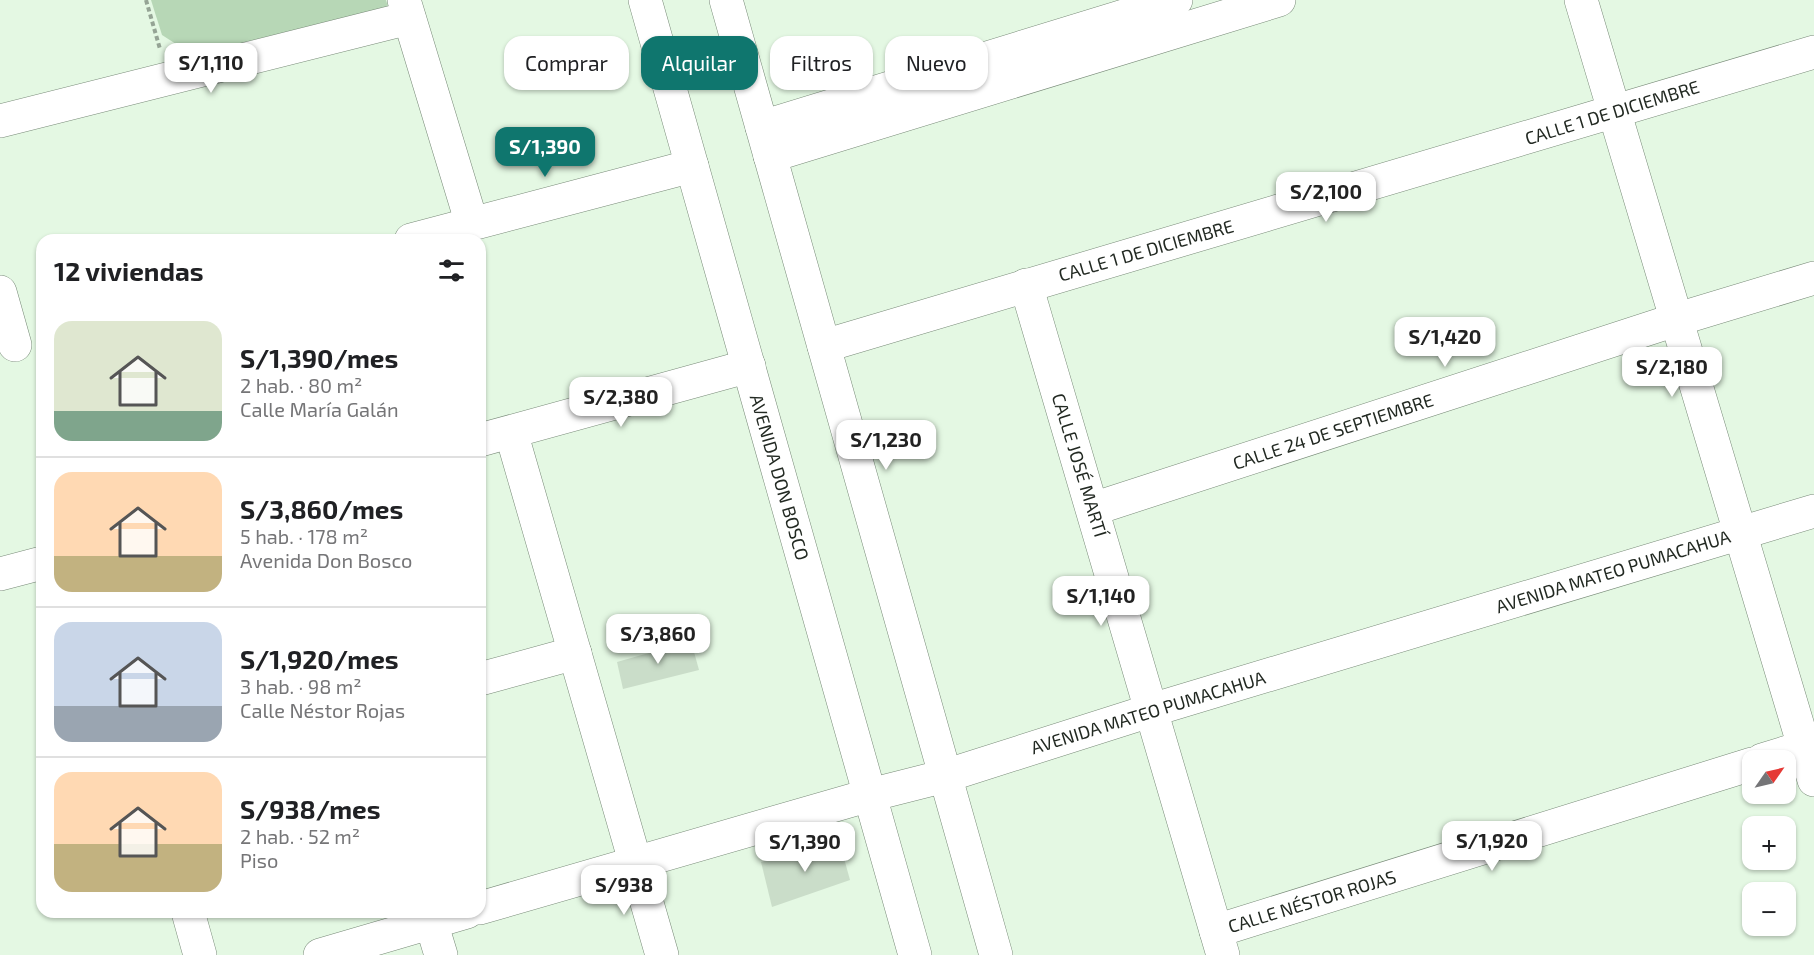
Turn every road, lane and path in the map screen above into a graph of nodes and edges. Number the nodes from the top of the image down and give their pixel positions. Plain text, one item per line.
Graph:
1 (146, 0) edge
2 (645, 0) edge
3 (726, 0) edge
4 (1176, 0) edge
5 (1279, 0) edge
6 (1581, 0) edge
7 (406, 9) edge
8 (1814, 52) edge
9 (168, 79) junction
10 (1612, 112) junction
11 (0, 121) edge
12 (766, 141) junction
13 (692, 166) junction
14 (472, 224) junction
15 (434, 234) edge
16 (1814, 278) edge
17 (1026, 285) junction
18 (0, 292) edge
19 (1675, 320) junction
20 (19, 344) edge
21 (824, 346) junction
22 (749, 366) junction
23 (495, 436) edge
24 (1093, 509) junction
25 (1814, 511) edge
26 (1739, 533) junction
27 (36, 565) edge
28 (0, 574) edge
29 (574, 653) junction
30 (486, 677) edge
31 (1152, 710) junction
32 (1804, 747) junction
33 (1794, 750) edge
34 (1742, 767) edge
35 (945, 776) junction
36 (1814, 780) edge
37 (870, 795) junction
38 (635, 863) junction
39 (486, 906) edge
40 (190, 918) edge
41 (445, 918) edge
42 (431, 922) junction
43 (1220, 943) edge
44 (200, 955) edge
45 (320, 955) edge
46 (441, 955) edge
47 (662, 955) edge
48 (915, 955) edge
49 (996, 955) edge

1 - 9 path
2 - 13 street, AVENIDA DON BOSCO
3 - 12 street
4 - 12 street
5 - 12 street
6 - 10 street
7 - 9 street
7 - 14 street
8 - 10 street, CALLE 1 DE DICIEMBRE
9 - 11 street
10 - 17 street, CALLE 1 DE DICIEMBRE
10 - 19 street
12 - 21 street
13 - 14 street
13 - 22 street, AVENIDA DON BOSCO
14 - 15 street
16 - 19 street, CALLE 24 DE SEPTIEMBRE
17 - 21 street, CALLE 1 DE DICIEMBRE
17 - 24 street, CALLE JOSÉ MARTÍ
18 - 20 street
19 - 24 street, CALLE 24 DE SEPTIEMBRE
19 - 26 street
21 - 35 street
22 - 23 street
22 - 37 street, AVENIDA DON BOSCO
23 - 29 street
24 - 31 street, CALLE JOSÉ MARTÍ
25 - 26 street, AVENIDA MATEO PUMACAHUA
26 - 31 street, AVENIDA MATEO PUMACAHUA
26 - 32 street
27 - 28 street
29 - 30 street
29 - 38 street
31 - 35 street, AVENIDA MATEO PUMACAHUA
31 - 43 street, CALLE JOSÉ MARTÍ
32 - 33 street
32 - 36 street
34 - 43 street, CALLE NÉSTOR ROJAS
35 - 37 street, AVENIDA MATEO PUMACAHUA
35 - 49 street
37 - 38 street, AVENIDA MATEO PUMACAHUA
37 - 48 street, AVENIDA DON BOSCO
38 - 39 street, AVENIDA MATEO PUMACAHUA
38 - 47 street
40 - 44 street
41 - 42 street
42 - 45 street
42 - 46 street

